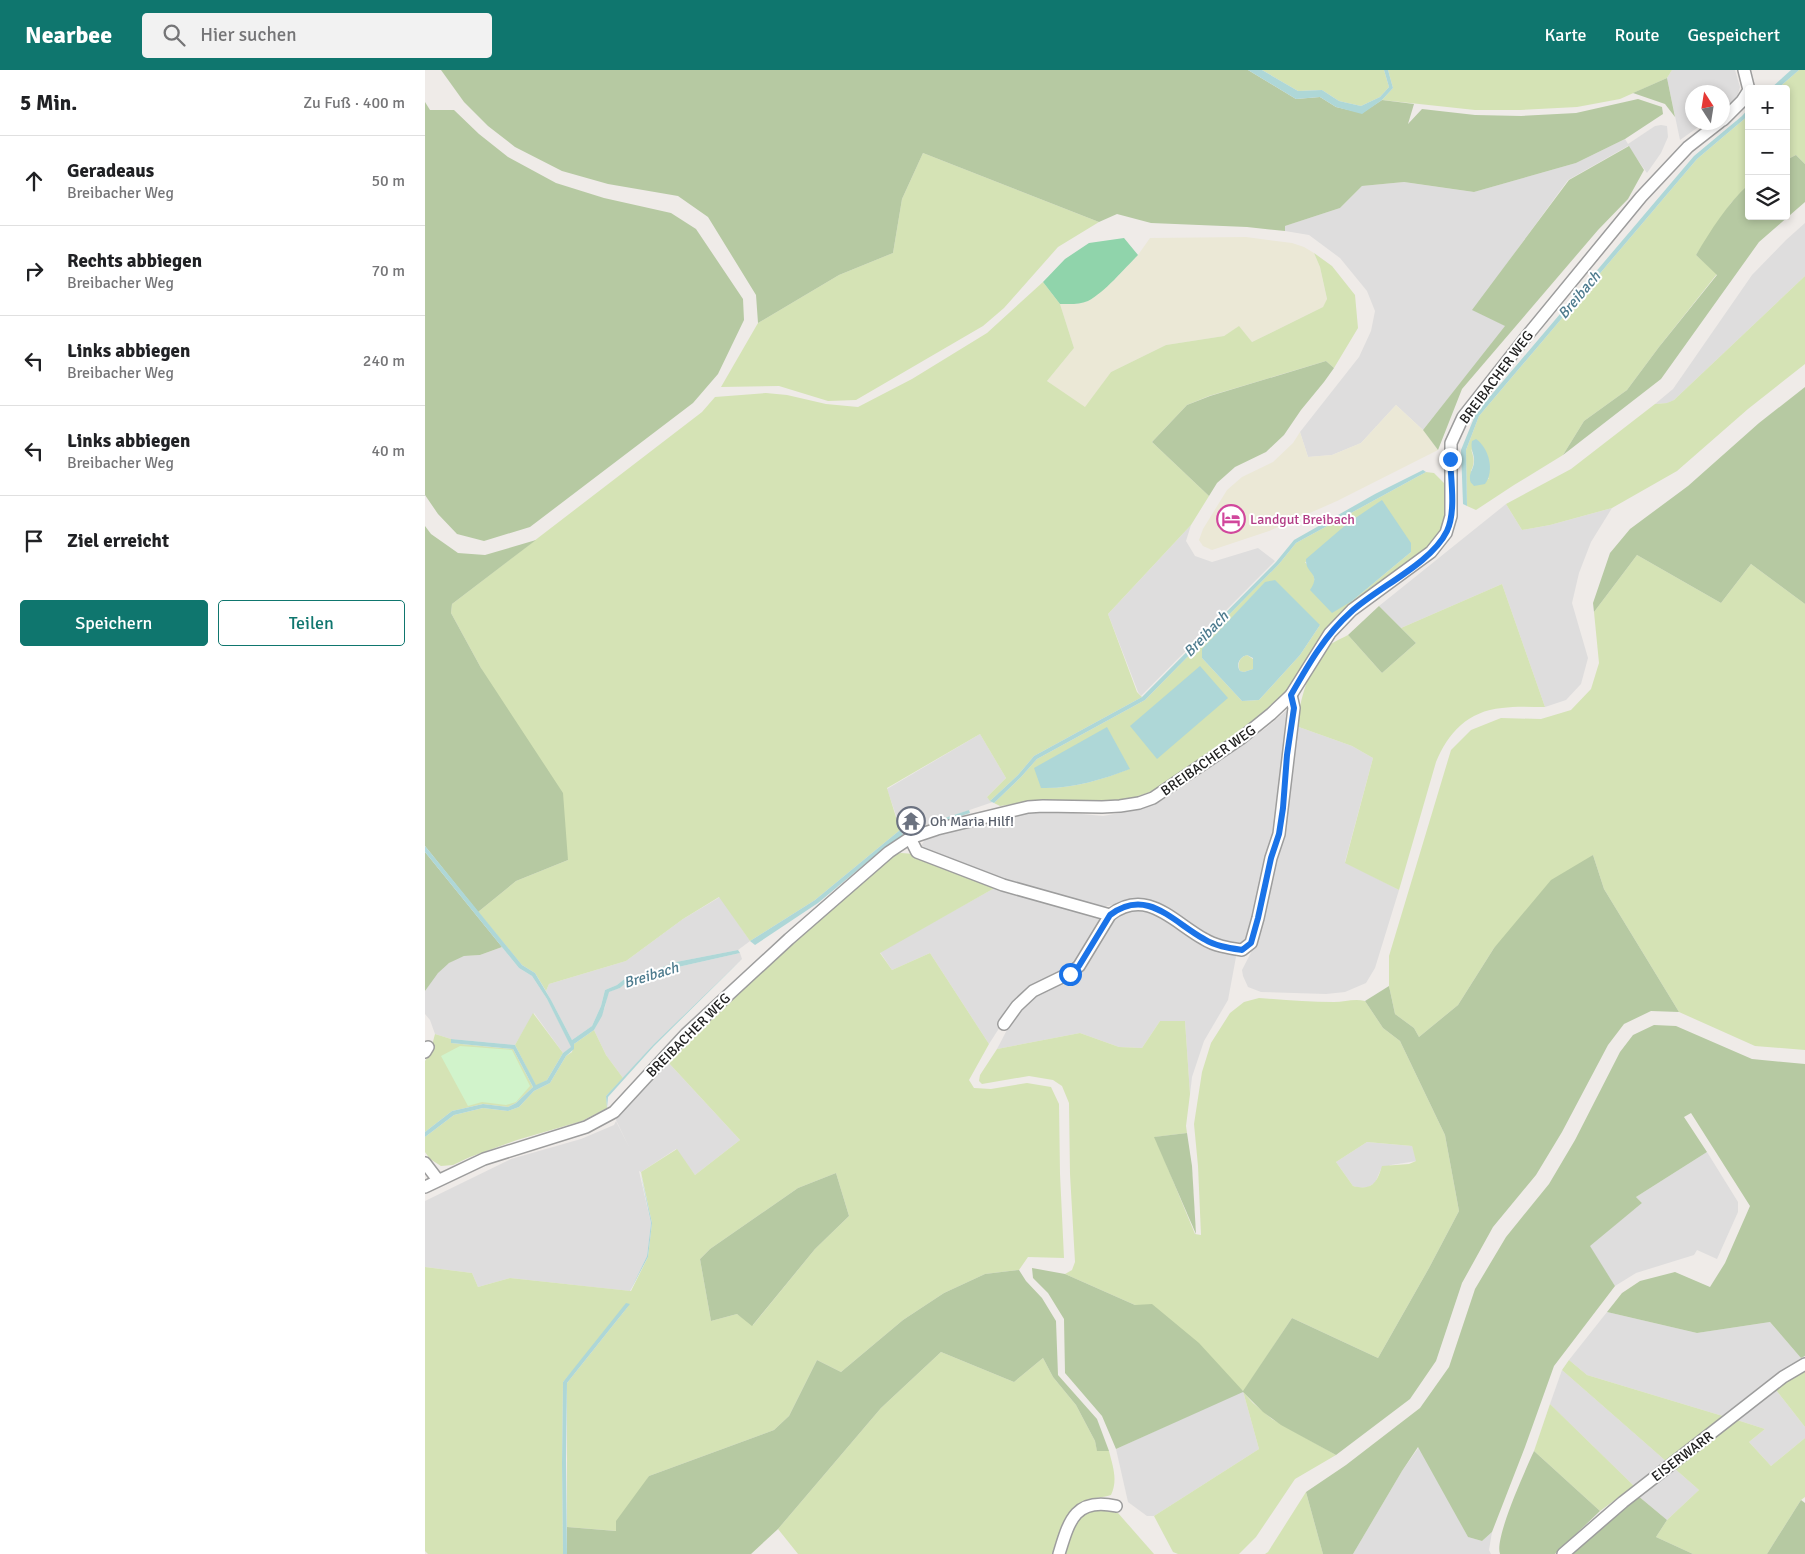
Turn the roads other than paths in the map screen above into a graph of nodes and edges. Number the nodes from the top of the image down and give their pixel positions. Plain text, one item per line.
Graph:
1 (1744, 70) edge
2 (1730, 112) edge
3 (1710, 130) edge
4 (1291, 695) junction
5 (910, 838) junction
6 (1110, 915) junction
7 (1005, 1024) dead end
8 (425, 1163) edge
9 (438, 1180) junction
10 (425, 1187) edge
11 (1805, 1364) edge
12 (1116, 1506) dead end
13 (1059, 1554) edge
14 (1563, 1554) edge

1 - 2 street, BREIBACHER WEG
3 - 4 street, BREIBACHER WEG
4 - 5 street, BREIBACHER WEG
4 - 6 street
5 - 6 street
5 - 9 street, BREIBACHER WEG
6 - 7 street
8 - 9 street
9 - 10 street, BREIBACHER WEG
11 - 14 street, EISERWARR
12 - 13 street

